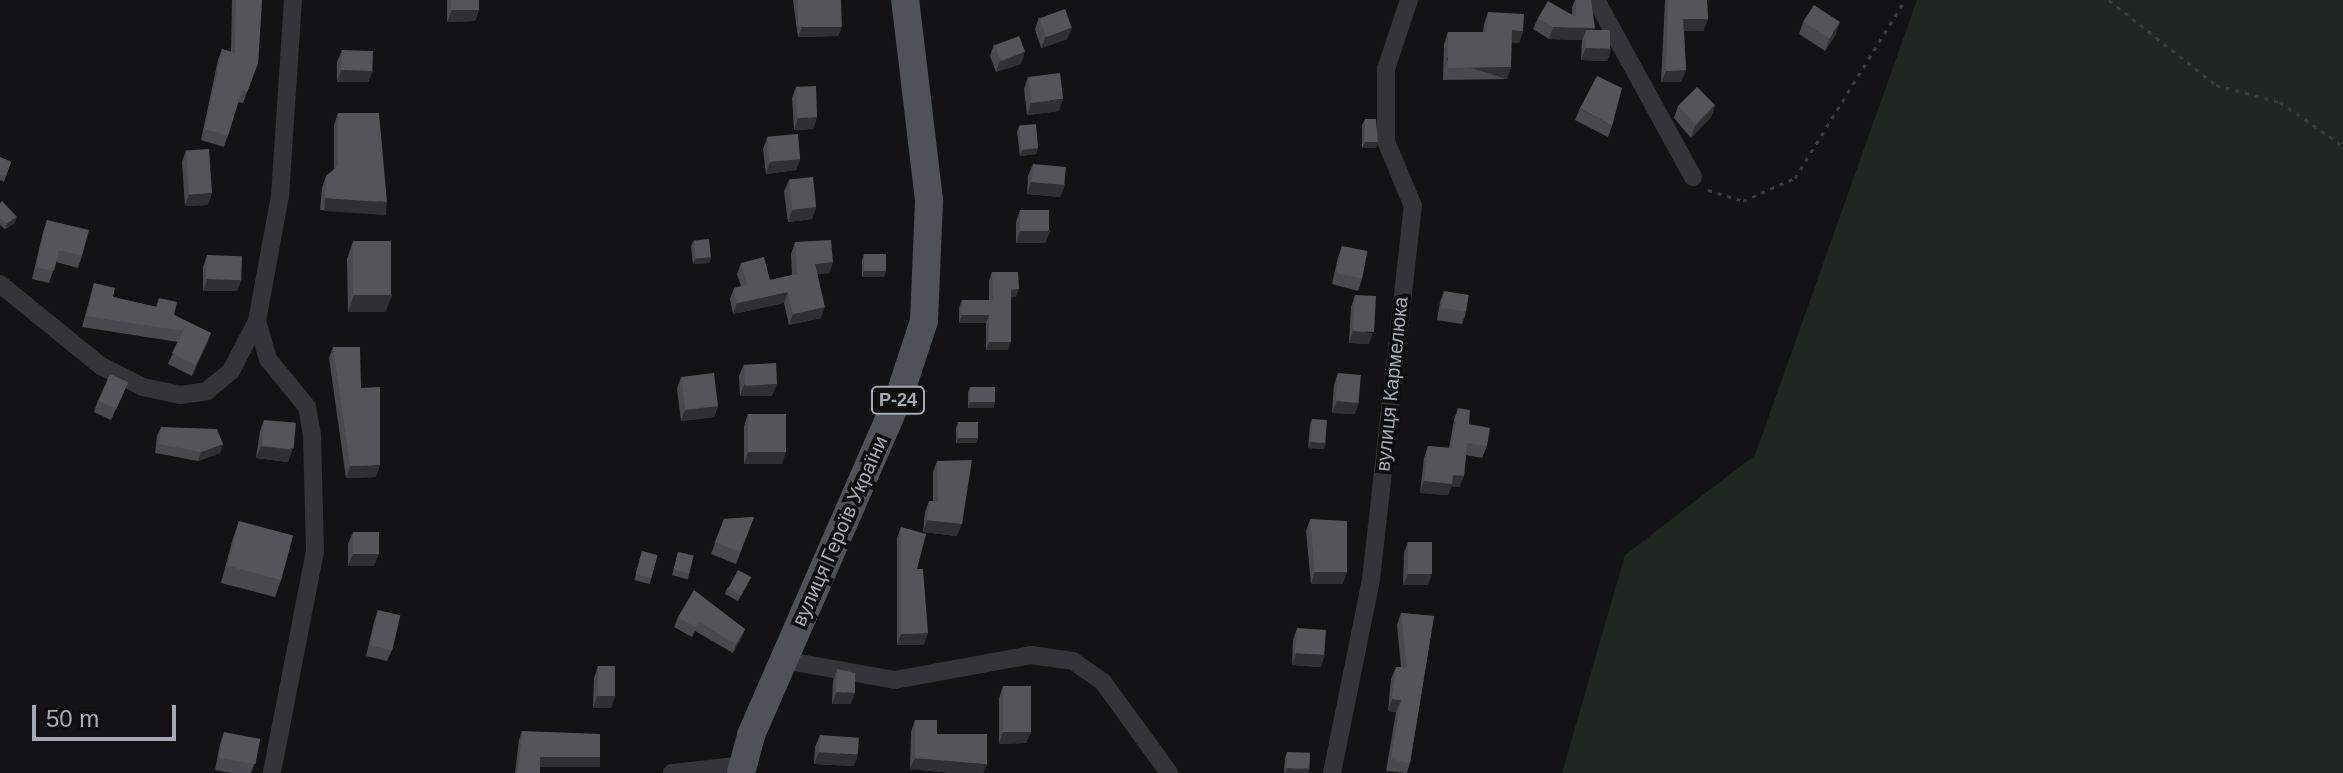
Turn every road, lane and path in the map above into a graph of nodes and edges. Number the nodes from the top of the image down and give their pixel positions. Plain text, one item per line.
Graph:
1 (293, 0) edge
2 (905, 0) edge
3 (1409, 0) edge
4 (1596, 0) edge
5 (1905, 0) edge
6 (2109, 0) edge
7 (2343, 146) edge
8 (1693, 177) joint
9 (0, 284) edge
10 (257, 321) junction
11 (783, 660) junction
12 (742, 769) edge
13 (272, 773) edge
14 (672, 773) edge
15 (1169, 773) edge
16 (1332, 773) edge

1 - 10 street
2 - 11 main road, вулиця Героїв України / Р-24
3 - 16 street, вулиця Кармелюка
4 - 8 street
5 - 8 path
6 - 7 path
9 - 10 street
10 - 13 street
11 - 12 main road, вулиця Героїв України / Р-24
11 - 15 street
12 - 14 street

